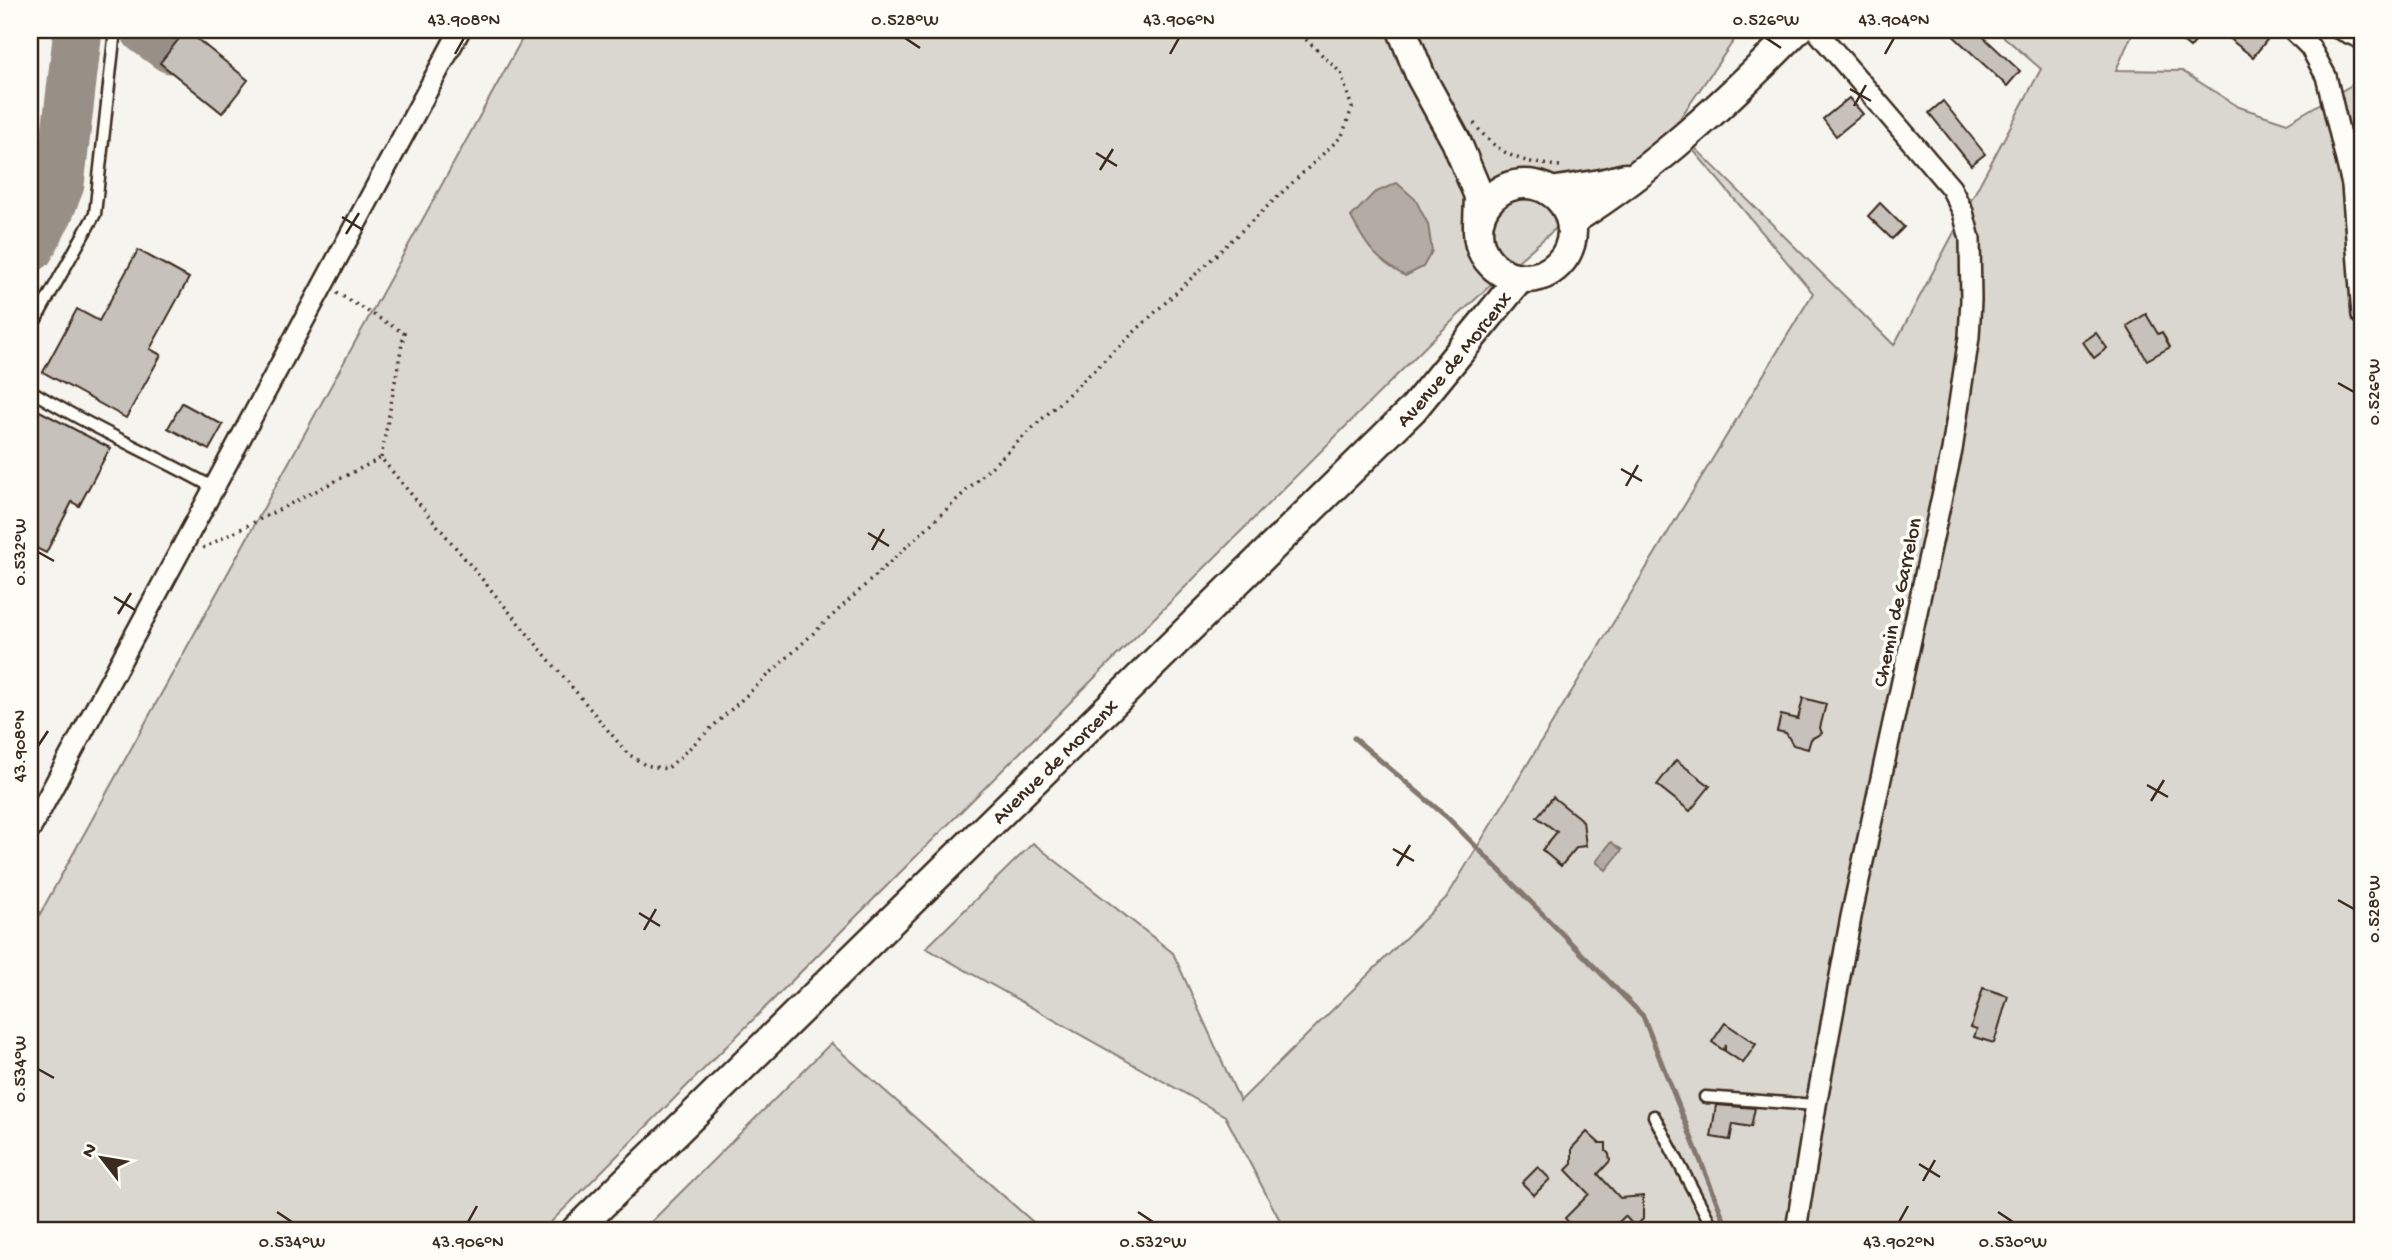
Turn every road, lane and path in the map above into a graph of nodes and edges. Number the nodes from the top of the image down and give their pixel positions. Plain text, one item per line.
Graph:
1 (115, 30) edge
2 (460, 30) edge
3 (1296, 30) edge
4 (1402, 30) edge
5 (1797, 30) edge
6 (1816, 30) edge
7 (2293, 30) edge
8 (2329, 30) edge
9 (2362, 44) edge
10 (1469, 116) dead end
11 (1456, 141) junction
12 (1566, 167) dead end
13 (1638, 174) junction
14 (1515, 185) junction
15 (1552, 192) junction
16 (1571, 221) junction
17 (1478, 228) junction
18 (1494, 267) junction
19 (1520, 278) junction
20 (323, 284) junction
21 (2362, 315) edge
22 (30, 330) edge
23 (1461, 352) junction
24 (30, 390) edge
25 (381, 458) junction
26 (214, 488) junction
27 (174, 562) junction
28 (30, 831) edge
29 (1705, 1097) dead end
30 (1816, 1105) junction
31 (1654, 1116) dead end
32 (576, 1230) edge
33 (1714, 1230) edge
34 (1796, 1230) edge

1 - 22 lane
2 - 20 street
3 - 25 path
4 - 11 main road
5 - 13 main road
6 - 30 street, Chemin de Garrelon
7 - 21 street
8 - 9 lane
10 - 12 path
11 - 14 main road
11 - 17 main road
13 - 15 main road
13 - 16 main road
14 - 15 main road
14 - 17 main road
15 - 16 main road
16 - 19 main road
17 - 18 main road
18 - 19 main road
18 - 23 main road
19 - 23 main road, Avenue de Morcenx
20 - 25 path
20 - 26 street
23 - 32 main road, Avenue de Morcenx
24 - 26 lane
25 - 27 path
26 - 27 street
27 - 28 street
29 - 30 lane
30 - 34 street, Chemin de Garrelon
31 - 33 lane

